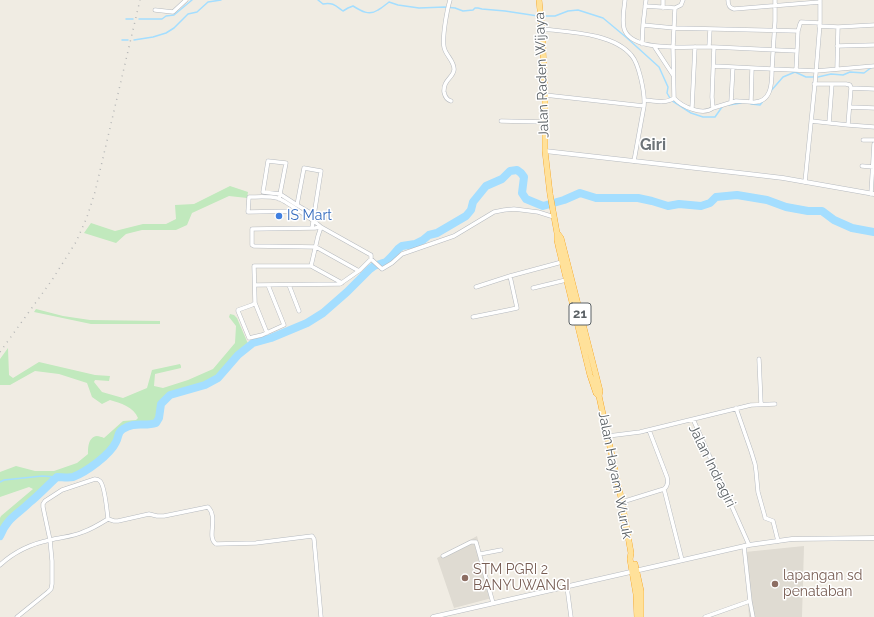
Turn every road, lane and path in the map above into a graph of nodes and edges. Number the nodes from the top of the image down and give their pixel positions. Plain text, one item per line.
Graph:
1 (186, 0) edge
2 (539, 0) edge
3 (625, 0) edge
4 (646, 0) edge
5 (663, 0) edge
6 (684, 0) edge
7 (728, 0) edge
8 (775, 0) edge
9 (820, 1) edge
10 (449, 2) edge
11 (645, 6) junction
12 (775, 6) junction
13 (663, 8) junction
14 (675, 8) junction
15 (155, 10) dead end
16 (820, 24) junction
17 (643, 25) junction
18 (874, 25) edge
19 (838, 27) junction
20 (674, 28) junction
21 (542, 29) junction
22 (710, 29) junction
23 (774, 30) junction
24 (798, 31) junction
25 (642, 44) junction
26 (874, 45) edge
27 (654, 46) junction
28 (837, 46) junction
29 (673, 47) junction
30 (694, 47) junction
31 (711, 47) junction
32 (773, 50) junction
33 (797, 51) junction
34 (714, 66) junction
35 (874, 66) edge
36 (733, 67) junction
37 (752, 68) junction
38 (772, 69) junction
39 (837, 69) junction
40 (796, 70) junction
41 (816, 72) junction
42 (673, 76) junction
43 (815, 83) junction
44 (832, 84) junction
45 (851, 88) junction
46 (874, 89) edge
47 (545, 95) junction
48 (645, 100) junction
49 (671, 100) junction
50 (451, 101) dead end
51 (731, 102) junction
52 (751, 102) junction
53 (644, 106) junction
54 (850, 107) junction
55 (692, 108) junction
56 (713, 108) junction
57 (874, 108) edge
58 (501, 121) dead end
59 (811, 121) junction
60 (545, 122) junction
61 (829, 123) junction
62 (848, 125) junction
63 (874, 127) edge
64 (863, 140) dead end
65 (874, 140) edge
66 (874, 144) edge
67 (545, 151) junction
68 (634, 160) junction
69 (862, 166) dead end
70 (873, 167) edge
71 (805, 182) junction
72 (872, 194) edge
73 (280, 197) junction
74 (297, 206) junction
75 (299, 212) junction
76 (553, 214) junction
77 (314, 215) junction
78 (313, 221) junction
79 (321, 227) junction
80 (312, 228) junction
81 (557, 233) junction
82 (316, 247) junction
83 (373, 261) junction
84 (562, 262) junction
85 (311, 266) junction
86 (358, 271) junction
87 (510, 276) junction
88 (566, 280) junction
89 (342, 283) junction
90 (255, 285) junction
91 (268, 285) junction
92 (289, 285) junction
93 (476, 287) dead end
94 (533, 288) dead end
95 (255, 303) junction
96 (299, 312) dead end
97 (473, 317) dead end
98 (267, 333) junction
99 (759, 359) dead end
100 (599, 396) junction
101 (761, 404) junction
102 (775, 404) dead end
103 (736, 408) junction
104 (693, 420) junction
105 (649, 430) junction
106 (608, 436) junction
107 (666, 488) junction
108 (622, 502) junction
109 (108, 519) junction
110 (874, 538) edge
111 (50, 540) junction
112 (778, 541) junction
113 (749, 545) junction
114 (744, 546) junction
115 (501, 550) dead end
116 (480, 554) junction
117 (444, 556) dead end
118 (682, 560) junction
119 (0, 564) edge
120 (634, 571) junction
121 (567, 586) junction
122 (750, 601) junction
123 (493, 603) junction
124 (444, 616) edge
125 (17, 617) edge
126 (322, 617) edge
127 (433, 617) edge
128 (571, 617) edge
129 (637, 617) edge
130 (642, 617) edge
131 (704, 617) edge
132 (753, 617) edge

1 - 15 street
2 - 21 highway, Jalan Raden Wijaya / 21
3 - 25 street
4 - 11 street
5 - 13 street
6 - 14 street
7 - 12 street
8 - 12 street
9 - 12 street
9 - 16 street
10 - 50 street
11 - 13 street
11 - 17 street
12 - 23 street
13 - 14 street
14 - 20 street
16 - 19 street
16 - 24 street
16 - 41 street
17 - 20 street
17 - 25 street
18 - 19 street
19 - 28 street
20 - 22 street
20 - 29 street
21 - 47 highway, Jalan Raden Wijaya / 21
21 - 48 street
22 - 23 street
22 - 31 street
23 - 24 street
23 - 32 street
24 - 33 street
25 - 27 street
26 - 28 street
27 - 29 street
27 - 42 street
28 - 39 street
29 - 30 street
29 - 42 street
30 - 31 street
30 - 55 street
31 - 32 street
31 - 34 street
32 - 33 street
32 - 38 street
33 - 40 street
34 - 36 street
34 - 56 street
35 - 39 street
36 - 37 street
36 - 51 street
37 - 38 street
37 - 52 street
38 - 40 street
38 - 52 street
39 - 41 street
40 - 41 street
41 - 43 street
42 - 49 street
43 - 44 street
43 - 59 street
44 - 45 street
44 - 61 street
45 - 46 street
45 - 54 street
47 - 53 street
47 - 60 highway, Jalan Raden Wijaya / 21
48 - 49 street
48 - 53 street
49 - 55 street
51 - 52 street
51 - 56 street
53 - 68 street
54 - 57 street
54 - 62 street
55 - 56 street
58 - 60 street
59 - 61 street
59 - 71 street
60 - 67 highway, Jalan Raden Wijaya / 21
61 - 62 street
62 - 63 street
64 - 65 street
66 - 70 street
67 - 68 street
67 - 76 highway, Jalan Hayam Wuruk / 21
68 - 71 street
69 - 70 street
70 - 72 street
71 - 72 street
73 - 73 street
73 - 74 street
73 - 75 street
73 - 75 street
74 - 77 street
74 - 77 street
75 - 78 street
76 - 81 highway, Jalan Hayam Wuruk / 21
76 - 83 street
77 - 78 street
78 - 79 street
78 - 80 street
79 - 80 street
79 - 82 street
79 - 83 street
80 - 82 street
81 - 84 highway, Jalan Hayam Wuruk / 21
81 - 100 highway, Jalan Hayam Wuruk / 21
82 - 85 street
82 - 86 street
83 - 86 street
84 - 87 street
84 - 88 highway, Jalan Hayam Wuruk / 21
85 - 89 street
85 - 90 street
86 - 89 street
87 - 93 street
87 - 97 street
88 - 94 street
88 - 100 highway, Jalan Hayam Wuruk / 21
89 - 92 street
90 - 91 street
90 - 95 street
91 - 92 street
91 - 98 street
92 - 96 street
95 - 98 street
95 - 98 street
99 - 101 street
100 - 106 highway, Jalan Hayam Wuruk / 21
101 - 102 street
101 - 103 street
103 - 104 street
103 - 112 street
104 - 105 street, Jalan Indragiri
104 - 113 street, Jalan Indragiri
105 - 106 street, Jalan Indragiri
105 - 107 street
106 - 108 highway, Jalan Hayam Wuruk / 21
107 - 108 street
107 - 118 street
108 - 120 highway, Jalan Hayam Wuruk / 21
109 - 111 street
109 - 111 street
109 - 126 street
110 - 112 street
111 - 119 street
111 - 125 street
112 - 113 street
113 - 114 street
114 - 118 street
114 - 122 street
115 - 116 street
116 - 117 street
116 - 123 street
118 - 120 street
120 - 121 street
120 - 129 highway, 21
120 - 130 highway, 21
121 - 123 street
121 - 128 street
122 - 131 street
122 - 132 street
123 - 124 street
124 - 127 street

